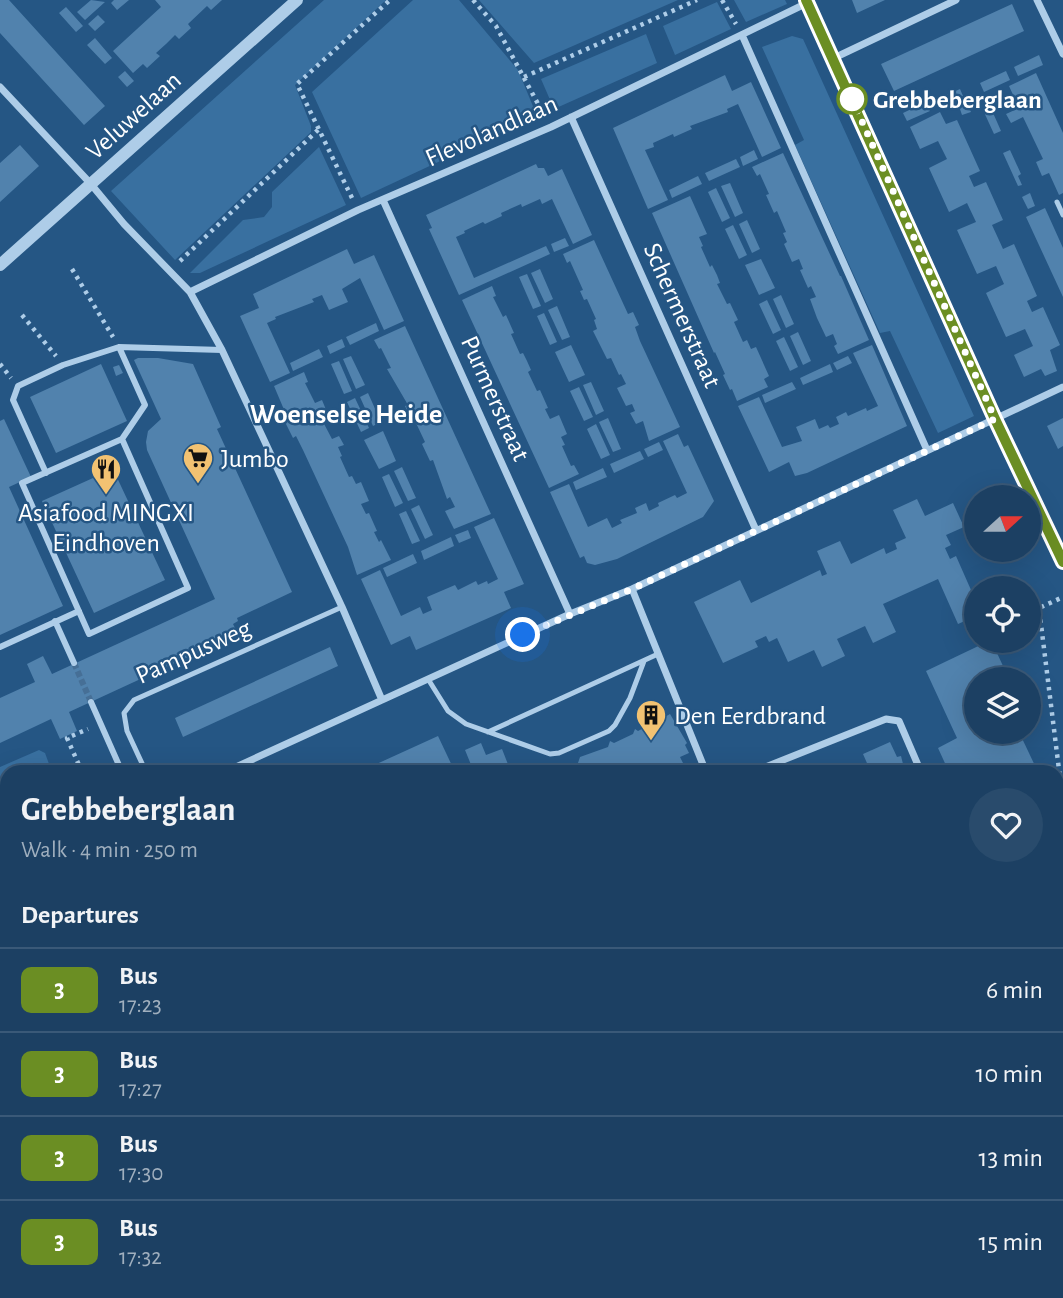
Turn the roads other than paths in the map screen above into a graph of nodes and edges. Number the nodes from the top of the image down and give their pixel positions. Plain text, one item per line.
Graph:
1 (297, 0) edge
2 (956, 0) edge
3 (1037, 0) edge
4 (806, 2) edge
5 (742, 34) junction
6 (1063, 54) edge
7 (834, 58) junction
8 (0, 87) edge
9 (571, 117) junction
10 (90, 183) junction
11 (383, 200) junction
12 (1057, 202) dead end
13 (1063, 215) edge
14 (0, 265) edge
15 (190, 292) junction
16 (119, 347) junction
17 (222, 349) junction
18 (1063, 387) edge
19 (995, 419) junction
20 (122, 439) junction
21 (927, 450) junction
22 (46, 473) junction
23 (756, 530) junction
24 (1063, 562) edge
25 (632, 589) junction
26 (342, 607) junction
27 (79, 611) junction
28 (570, 614) junction
29 (55, 621) junction
30 (0, 647) edge
31 (658, 654) junction
32 (644, 661) junction
33 (74, 663) tunnel mouth
34 (428, 679) junction
35 (382, 700) junction
36 (91, 702) tunnel mouth
37 (488, 732) junction
38 (119, 765) edge
39 (143, 765) edge
40 (240, 765) edge
41 (703, 765) edge
42 (771, 765) edge
43 (918, 765) edge

1 - 10 street, Veluwelaan
2 - 7 street
3 - 6 street
4 - 5 street, Flevolandlaan
4 - 7 street
5 - 9 street, Flevolandlaan
5 - 21 street
7 - 19 street
8 - 10 street
9 - 11 street, Flevolandlaan
9 - 23 street, Schermerstraat
10 - 14 street, Veluwelaan
10 - 15 street
11 - 15 street, Flevolandlaan
11 - 28 street, Purmerstraat
12 - 13 lane
15 - 17 street
16 - 17 street
16 - 20 street
16 - 22 street
17 - 26 street
18 - 19 street
19 - 21 street
19 - 24 street
20 - 22 street
20 - 27 street
21 - 23 street
22 - 27 street
23 - 25 street
25 - 28 street
25 - 31 street
26 - 35 street
26 - 39 lane, Pampusweg
27 - 29 street
28 - 34 street
29 - 30 street
29 - 33 street
31 - 32 lane
31 - 41 street
32 - 37 lane
32 - 37 lane
34 - 35 street
34 - 37 lane
35 - 40 street
36 - 38 street
42 - 43 street

